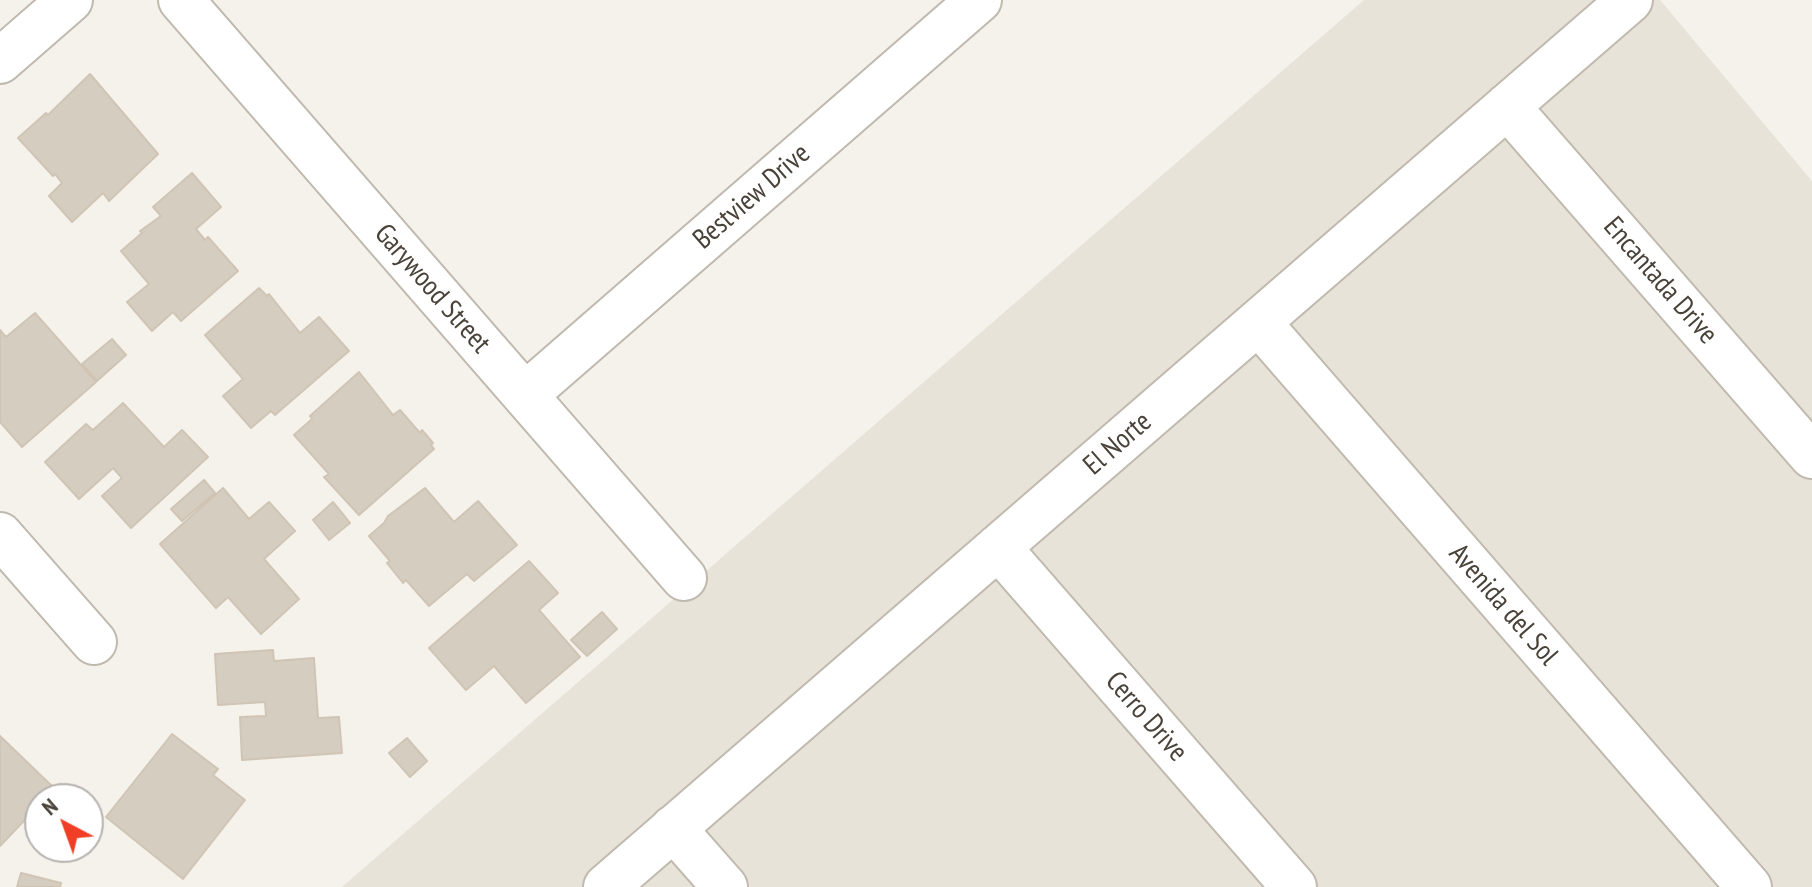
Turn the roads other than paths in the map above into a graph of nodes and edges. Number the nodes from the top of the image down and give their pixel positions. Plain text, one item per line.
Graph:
1 (70, 0) edge
2 (181, 0) edge
3 (979, 0) edge
4 (1630, 0) edge
5 (0, 61) edge
6 (1507, 106) junction
7 (1258, 322) junction
8 (525, 395) junction
9 (1812, 456) edge
10 (0, 535) edge
11 (998, 547) junction
12 (684, 578) dead end
13 (94, 642) dead end
14 (673, 828) junction
15 (606, 887) edge
16 (725, 887) edge
17 (1294, 887) edge
18 (1749, 887) edge

1 - 5 street
2 - 8 street, Garywood Street
3 - 8 street, Bestview Drive
4 - 6 street, El Norte
6 - 7 street, El Norte
6 - 9 street, Encantada Drive
7 - 11 street, El Norte
7 - 18 street, Avenida del Sol
8 - 12 street, Garywood Street
10 - 13 street
11 - 14 street, El Norte
11 - 17 street, Cerro Drive
14 - 15 street, El Norte
14 - 16 street

